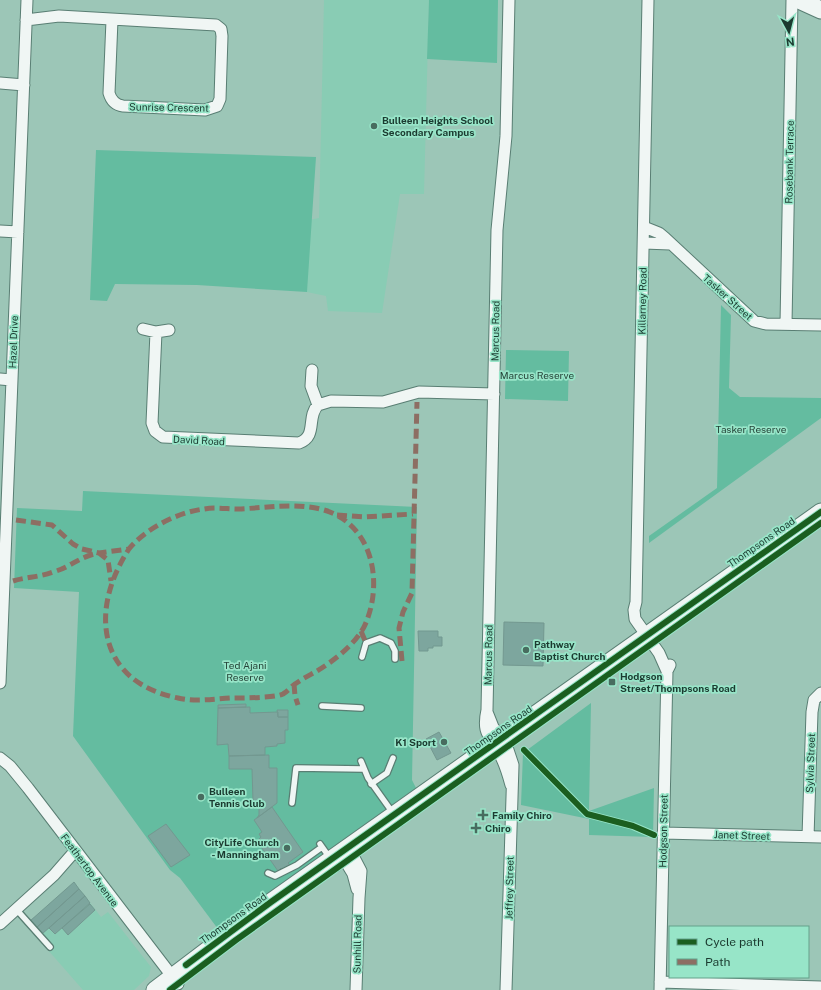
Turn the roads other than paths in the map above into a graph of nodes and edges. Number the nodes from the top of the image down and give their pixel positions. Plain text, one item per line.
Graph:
1 (509, 0) edge
2 (648, 0) edge
3 (792, 0) edge
4 (799, 0) edge
5 (27, 4) edge
6 (821, 10) edge
7 (59, 16) junction
8 (26, 20) junction
9 (112, 20) junction
10 (0, 83) edge
11 (24, 84) junction
12 (644, 227) junction
13 (0, 231) edge
14 (18, 232) junction
15 (644, 243) junction
16 (670, 244) junction
17 (786, 324) junction
18 (821, 325) edge
19 (143, 329) dead end
20 (169, 330) dead end
21 (156, 332) junction
22 (312, 370) dead end
23 (0, 379) edge
24 (12, 380) junction
25 (494, 394) junction
26 (318, 405) junction
27 (821, 512) edge
28 (821, 523) edge
29 (3, 534) edge
30 (653, 638) junction
31 (362, 657) dead end
32 (395, 659) dead end
33 (0, 683) edge
34 (821, 693) edge
35 (322, 706) dead end
36 (361, 708) dead end
37 (501, 746) junction
38 (0, 758) edge
39 (393, 758) dead end
40 (361, 762) dead end
41 (363, 769) junction
42 (371, 784) junction
43 (292, 803) dead end
44 (398, 819) junction
45 (663, 833) junction
46 (808, 837) junction
47 (821, 837) edge
48 (78, 854) junction
49 (338, 855) junction
50 (268, 874) dead end
51 (16, 909) junction
52 (0, 924) edge
53 (50, 947) dead end
54 (173, 983) edge
55 (660, 986) edge
56 (821, 987) edge
57 (155, 990) edge
58 (356, 990) edge
59 (506, 990) edge

1 - 25 street, Marcus Road
2 - 12 street, Killarney Road
3 - 17 street, Rosebank Terrace
4 - 6 main road
5 - 7 street, Sunrise Crescent
5 - 8 street, Hazel Drive
7 - 8 street, Sunrise Crescent
7 - 9 street, Sunrise Crescent
8 - 11 street, Hazel Drive
9 - 9 street, Sunrise Crescent
10 - 11 street
11 - 14 street, Hazel Drive
12 - 15 street, Killarney Road
12 - 16 street, Tasker Street
13 - 14 street
14 - 24 street, Hazel Drive
15 - 16 street
15 - 30 street, Killarney Road
16 - 17 street, Tasker Street
17 - 18 street, Tasker Street
19 - 21 street
20 - 21 street
21 - 26 street, David Road
22 - 26 street
23 - 24 street
24 - 29 street, Hazel Drive
25 - 26 street
25 - 37 street, Marcus Road
27 - 30 main road, Thompsons Road
28 - 30 main road, Thompsons Road
29 - 33 street, Hazel Drive
30 - 37 main road, Thompsons Road
30 - 45 street, Hodgson Street
31 - 32 lane
34 - 46 street, Sylvia Street
35 - 36 lane
37 - 44 main road, Thompsons Road
37 - 59 street, Jeffrey Street
38 - 48 street, Feathertop Avenue
39 - 42 lane
40 - 41 lane
41 - 42 lane
41 - 43 lane
42 - 44 lane
44 - 49 main road, Thompsons Road
45 - 46 street, Janet Street
45 - 55 street, Hodgson Street
46 - 47 street, Janet Street
48 - 51 street
48 - 54 street, Feathertop Avenue
49 - 50 lane
49 - 54 main road, Thompsons Road
49 - 58 street, Sunhill Road
51 - 52 street
51 - 53 lane
54 - 57 main road, Thompsons Road
55 - 56 street

